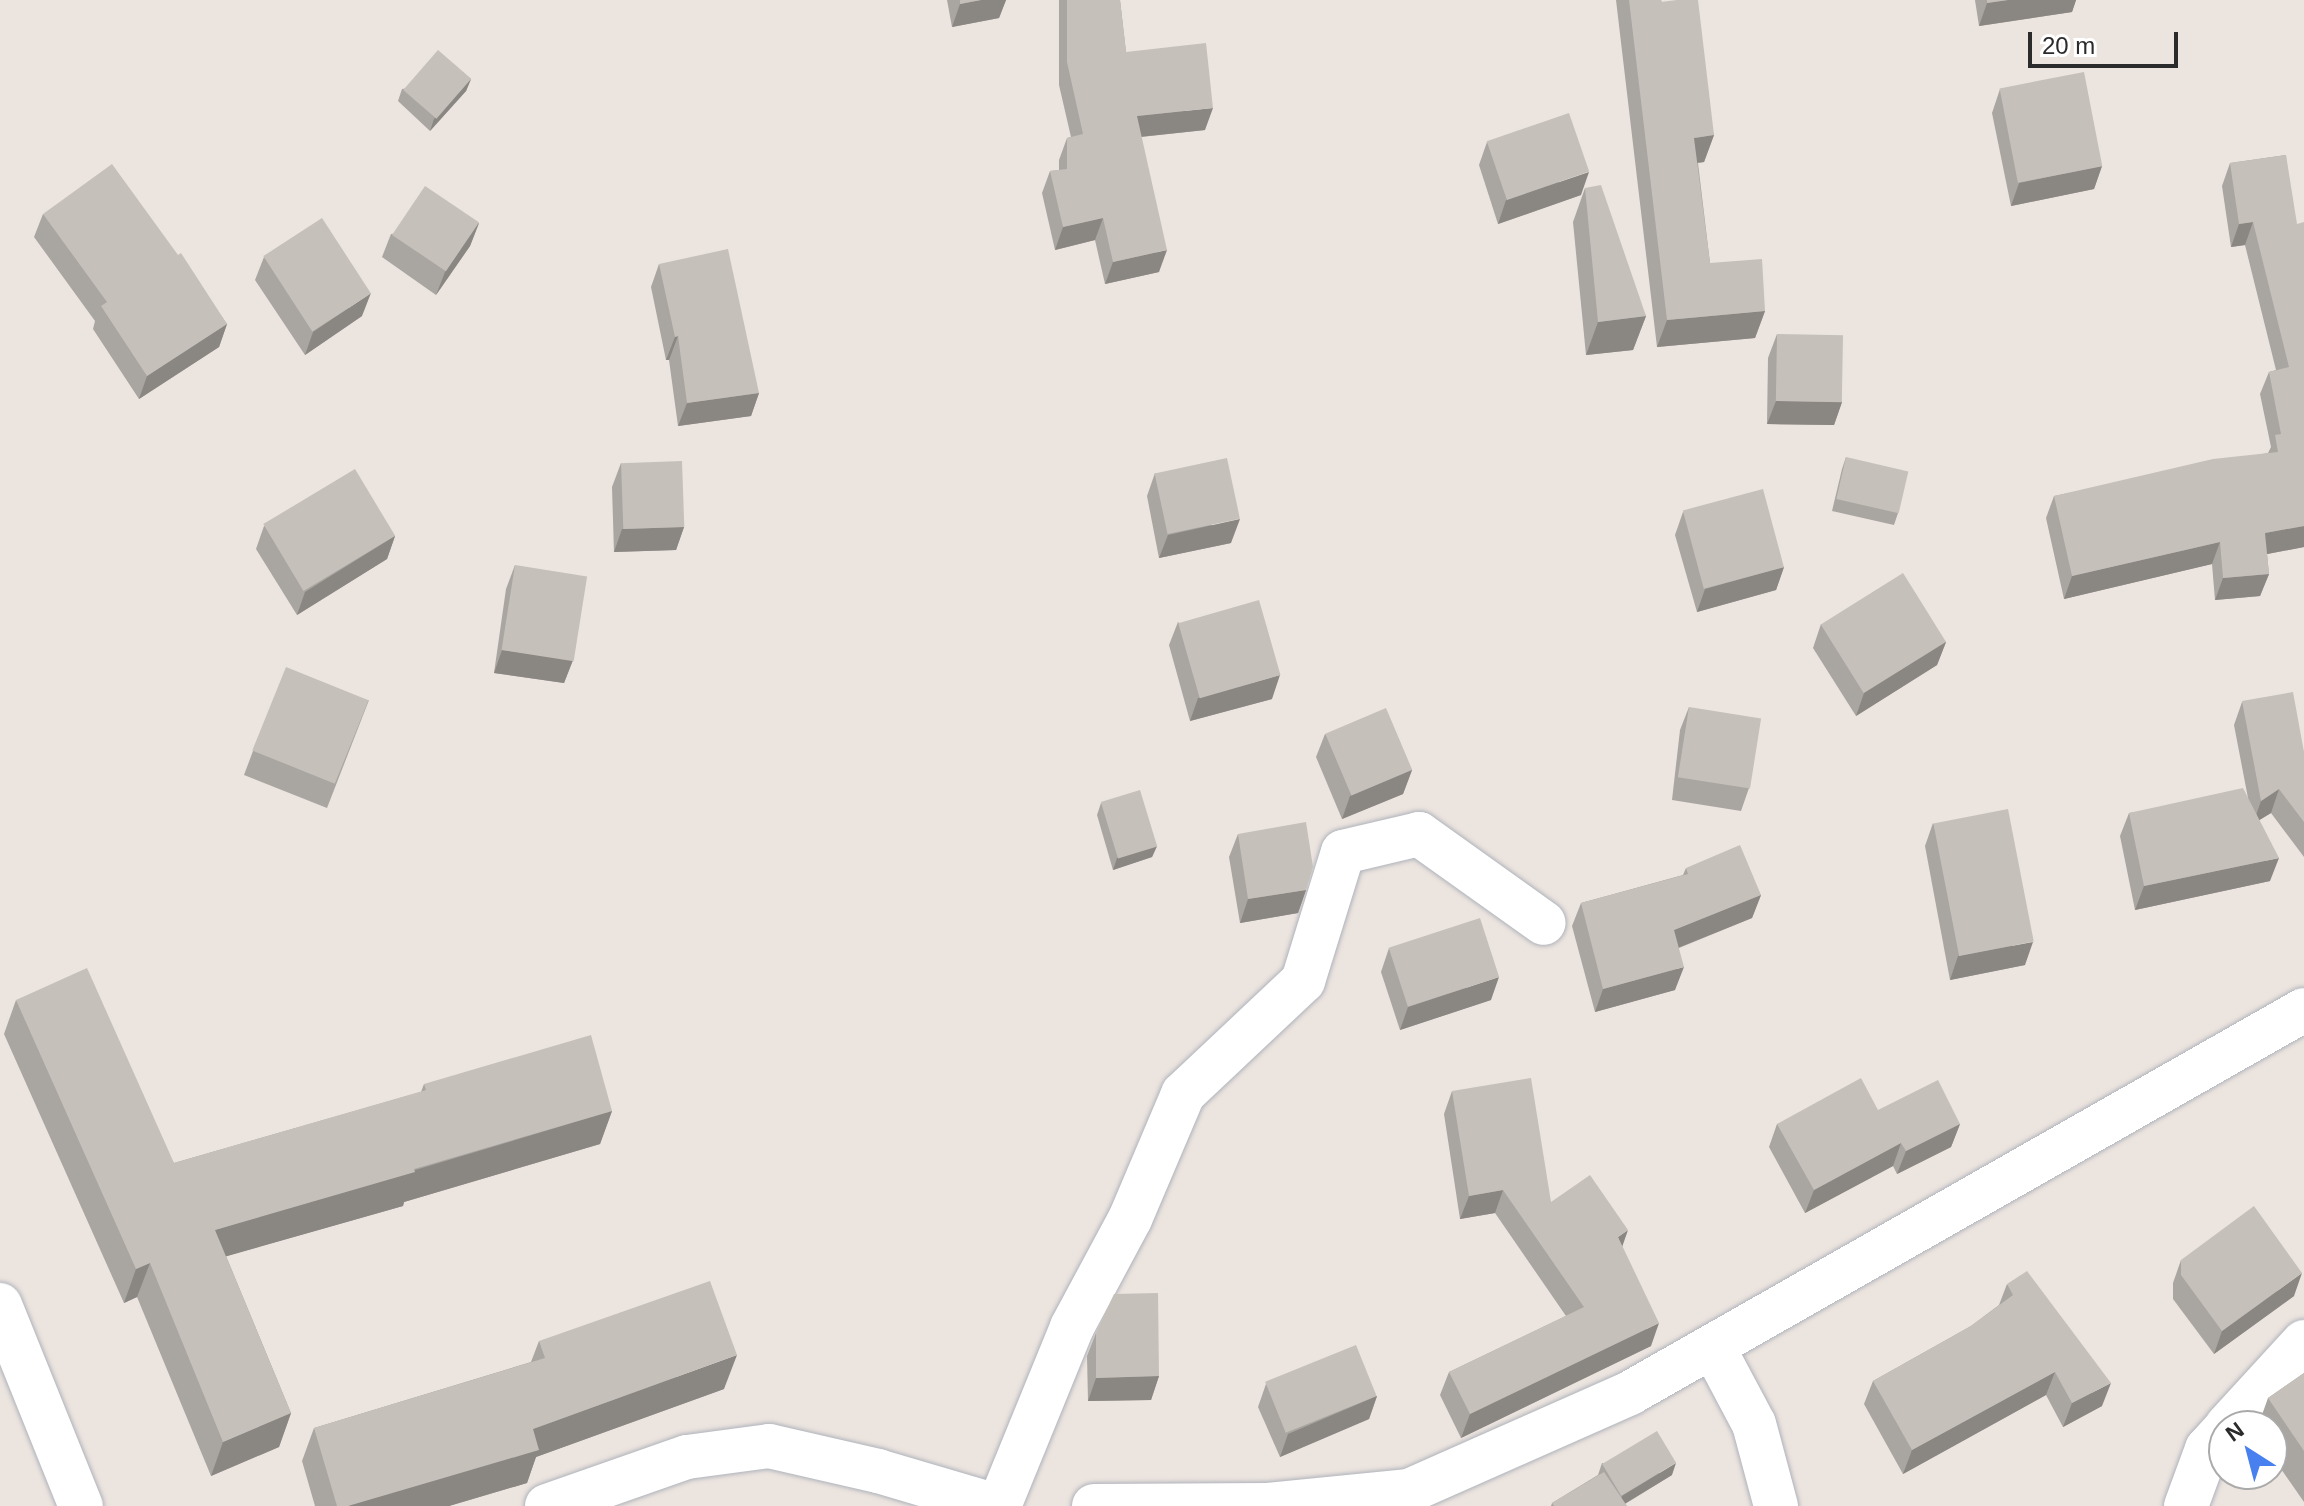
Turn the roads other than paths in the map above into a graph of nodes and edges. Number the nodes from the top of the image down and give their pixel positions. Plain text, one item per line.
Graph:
1 (1544, 923) dead end
2 (2304, 1010) edge
3 (0, 1305) edge
4 (2304, 1342) edge
5 (1713, 1347) junction
6 (2242, 1410) edge
7 (2208, 1448) edge
8 (1401, 1498) edge
9 (81, 1506) edge
10 (547, 1506) edge
11 (998, 1506) edge
12 (1094, 1506) edge
13 (1776, 1506) edge
14 (2186, 1506) edge

1 - 11 street
2 - 5 street
3 - 9 street
4 - 6 street
5 - 8 street
5 - 13 street
7 - 14 street
8 - 12 street
10 - 11 street

